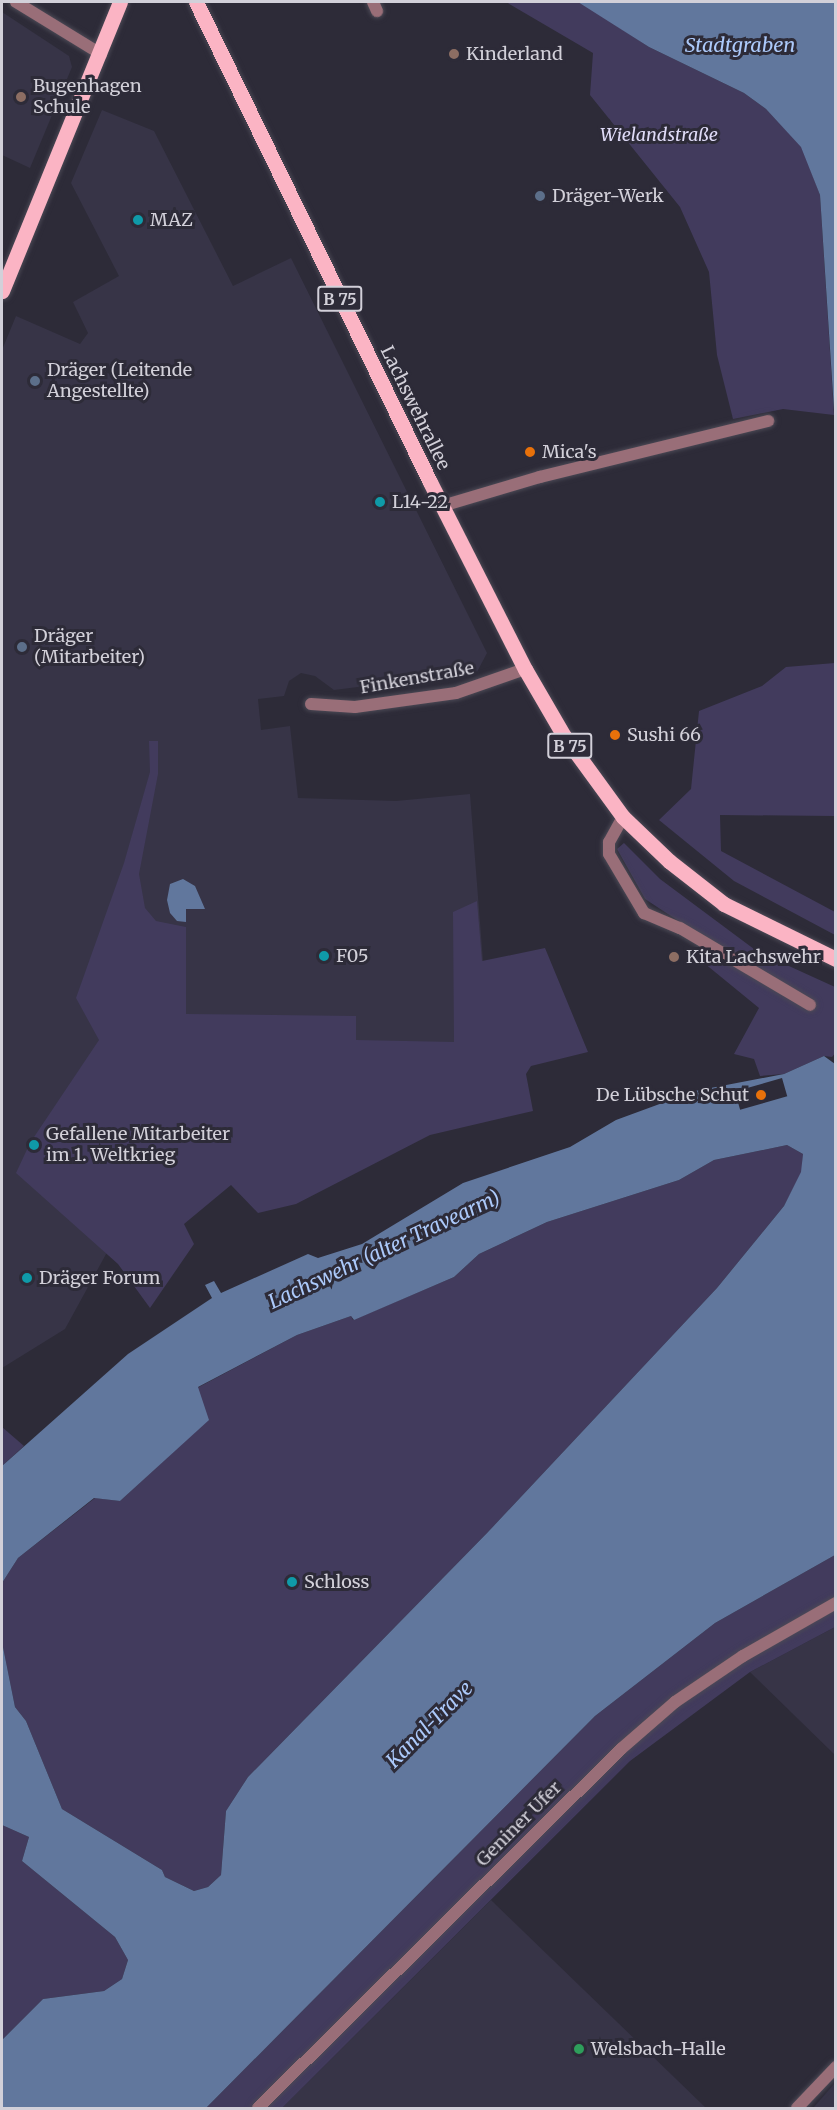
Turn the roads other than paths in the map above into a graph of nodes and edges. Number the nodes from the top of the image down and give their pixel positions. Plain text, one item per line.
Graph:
1 (16, 2) edge
2 (120, 2) edge
3 (196, 2) edge
4 (100, 54) junction
5 (2, 285) edge
6 (768, 421) dead end
7 (442, 506) junction
8 (525, 669) junction
9 (311, 704) dead end
10 (623, 817) junction
11 (836, 959) edge
12 (810, 1005) dead end
13 (836, 1603) edge
14 (836, 2067) edge
15 (258, 2109) edge
16 (797, 2109) edge

1 - 4 street
2 - 4 main road
3 - 7 main road, Lachswehrallee / B 75
4 - 5 main road
6 - 7 street
7 - 8 main road, Lachswehrallee / B 75
8 - 9 street, Finkenstraße
8 - 10 main road, Lachswehrallee / B 75
10 - 11 main road, Lachswehrallee / B 75
10 - 12 street
13 - 15 street, Geniner Ufer
14 - 16 street

